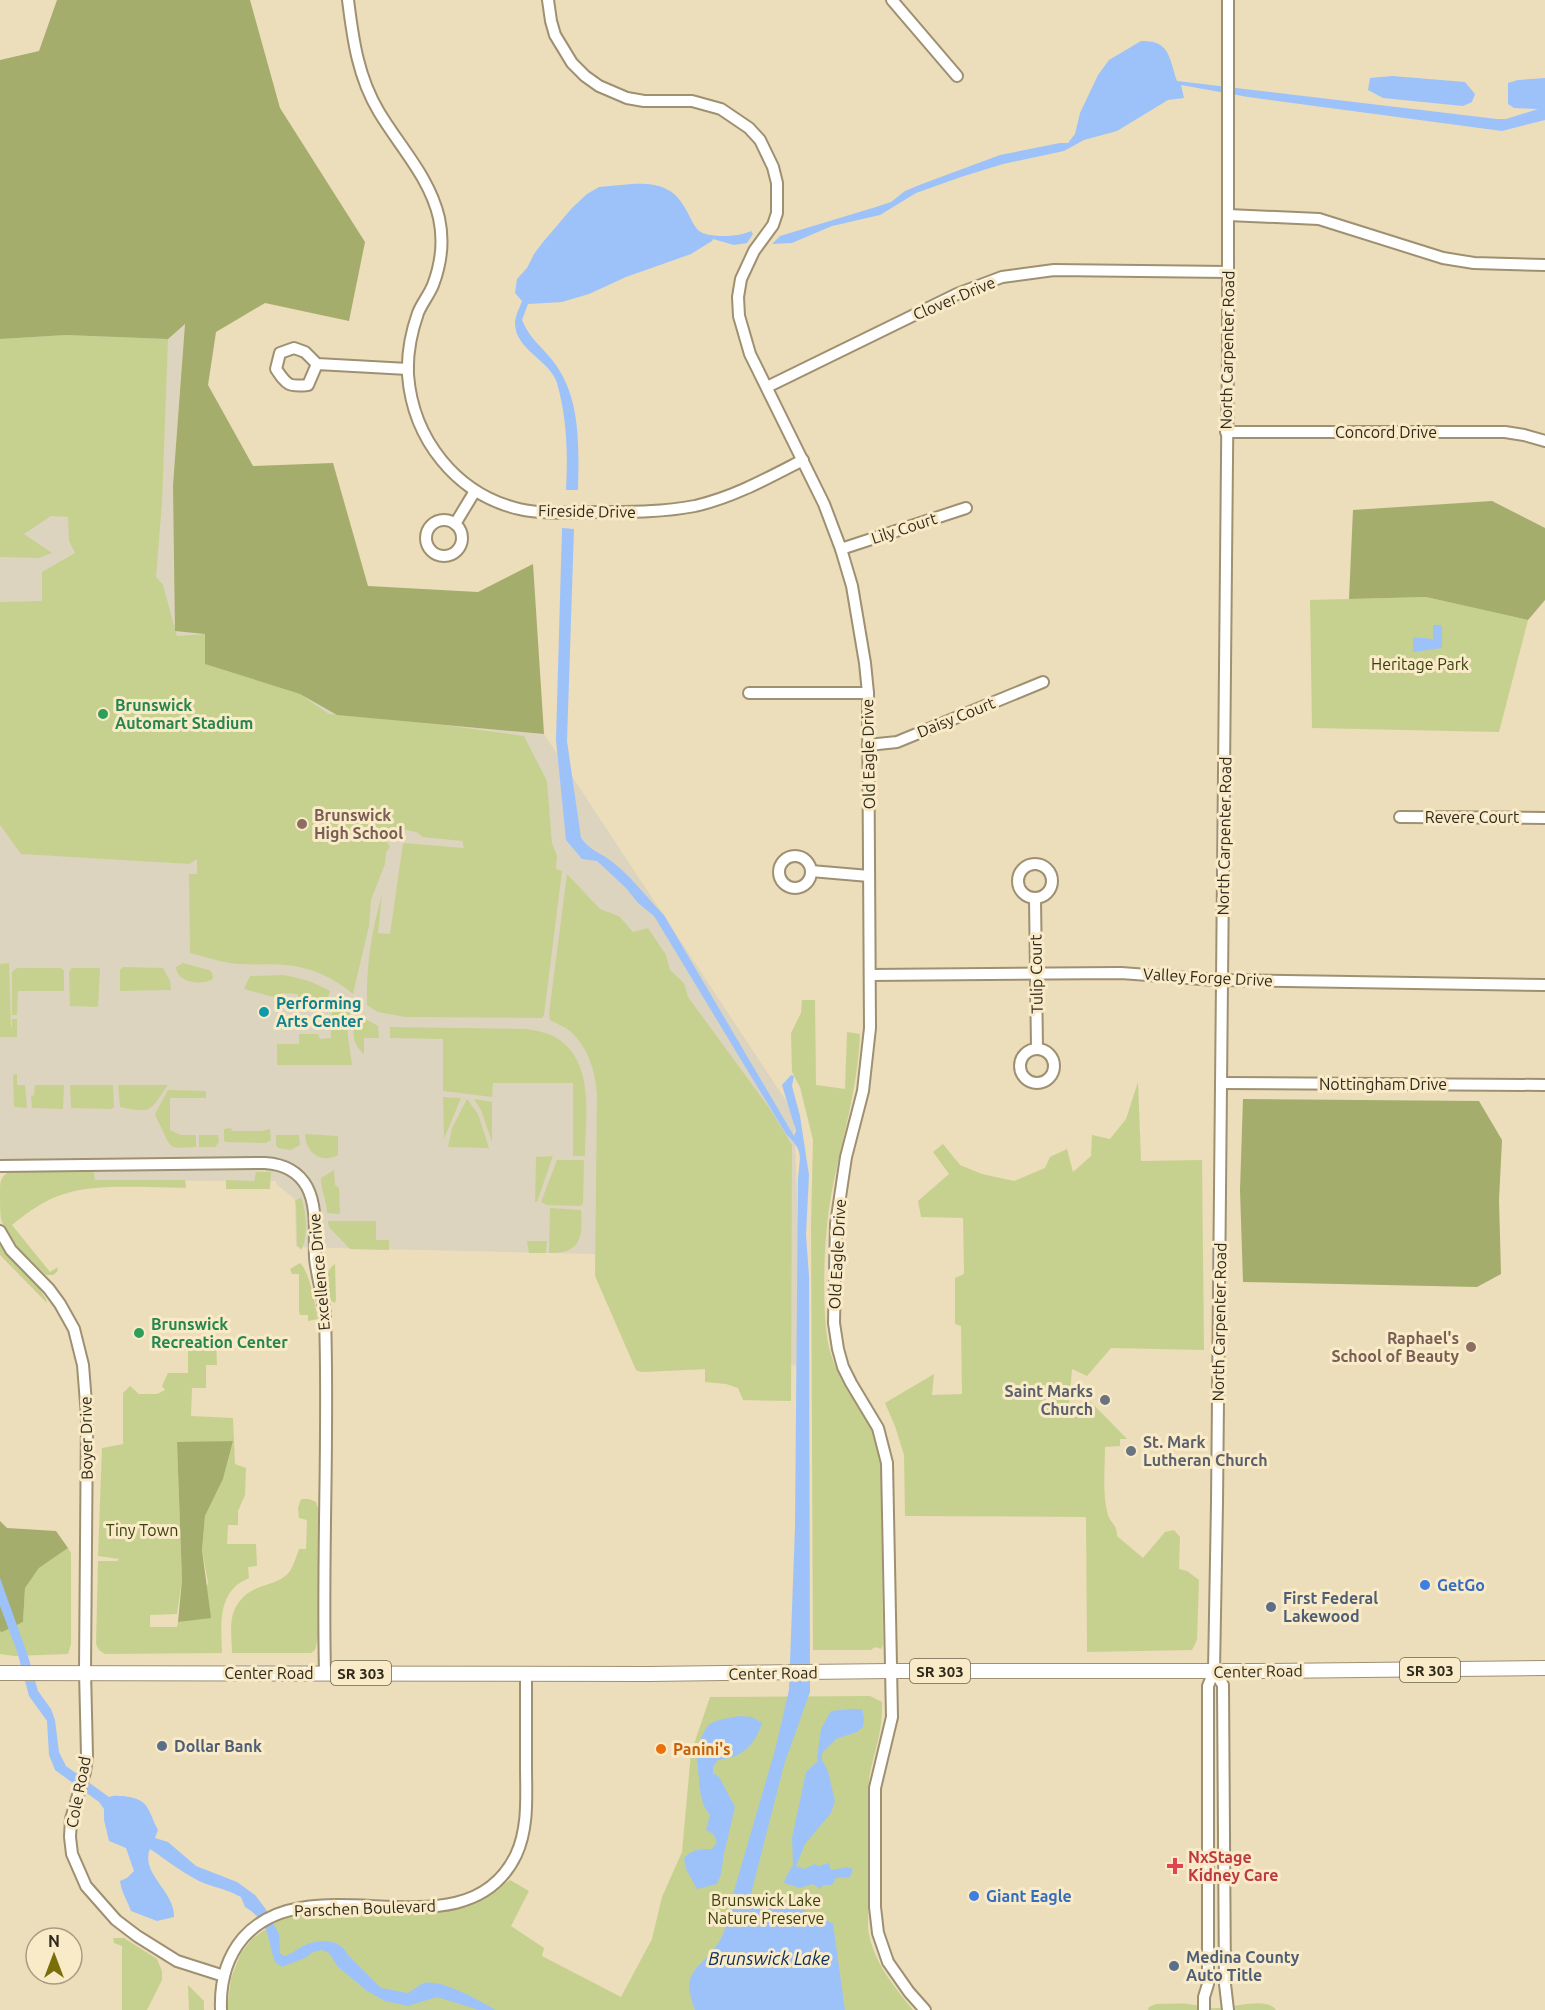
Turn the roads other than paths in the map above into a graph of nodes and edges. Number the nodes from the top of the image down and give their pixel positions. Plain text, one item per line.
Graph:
1 (348, 0) edge
2 (548, 0) edge
3 (891, 0) edge
4 (1228, 0) edge
5 (957, 76) dead end
6 (1228, 215) junction
7 (1545, 265) edge
8 (1228, 272) junction
9 (317, 364) dead end
10 (408, 369) junction
11 (768, 387) junction
12 (1226, 432) junction
13 (1545, 441) edge
14 (803, 460) junction
15 (475, 491) junction
16 (966, 508) dead end
17 (455, 524) dead end
18 (841, 549) junction
19 (1043, 682) dead end
20 (748, 693) dead end
21 (868, 693) junction
22 (868, 745) junction
23 (1400, 817) dead end
24 (1545, 818) edge
25 (811, 871) dead end
26 (869, 876) junction
27 (1035, 898) dead end
28 (1036, 974) junction
29 (870, 975) junction
30 (1222, 980) junction
31 (1545, 985) edge
32 (1037, 1049) dead end
33 (1221, 1083) junction
34 (1545, 1085) edge
35 (0, 1166) edge
36 (0, 1231) edge
37 (1545, 1668) edge
38 (85, 1671) junction
39 (891, 1671) junction
40 (1214, 1671) junction
41 (0, 1672) edge
42 (325, 1673) junction
43 (526, 1674) junction
44 (224, 1976) junction
45 (221, 2010) edge
46 (925, 2010) edge
47 (1204, 2010) edge
48 (1228, 2010) edge

1 - 10 street, Fireside Drive
2 - 11 street, Old Eagle Drive
3 - 5 street
4 - 6 street, North Carpenter Road
6 - 7 street
6 - 8 street, North Carpenter Road
8 - 11 street, Clover Drive
8 - 12 street, North Carpenter Road
9 - 10 street
10 - 15 street, Fireside Drive
11 - 14 street, Old Eagle Drive
12 - 13 street, Concord Drive
12 - 30 street, North Carpenter Road
14 - 15 street, Fireside Drive
14 - 18 street, Old Eagle Drive
15 - 17 street
16 - 18 street, Lily Court
18 - 21 street, Old Eagle Drive
19 - 22 street, Daisy Court
20 - 21 street
21 - 22 street, Old Eagle Drive
22 - 26 street, Old Eagle Drive
23 - 24 street, Revere Court
25 - 26 street
26 - 29 street, Old Eagle Drive
27 - 28 street, Tulip Court
28 - 29 street, Valley Forge Drive
28 - 30 street, Valley Forge Drive
28 - 32 street, Tulip Court
29 - 39 street, Old Eagle Drive
30 - 31 street, Valley Forge Drive
30 - 33 street, North Carpenter Road
33 - 34 street, Nottingham Drive
33 - 40 street, North Carpenter Road
35 - 42 street, Excellence Drive
36 - 38 street, Boyer Drive
37 - 40 main road, Center Road / SR 303
38 - 41 main road, Center Road / SR 303
38 - 42 main road, Center Road / SR 303
38 - 44 street, Cole Road
39 - 40 main road, Center Road / SR 303
39 - 43 main road, Center Road / SR 303
39 - 46 street, Old Eagle Drive
40 - 47 street
40 - 48 street
42 - 43 main road, Center Road / SR 303
43 - 44 street, Parschen Boulevard
44 - 45 street, Parschen Boulevard

